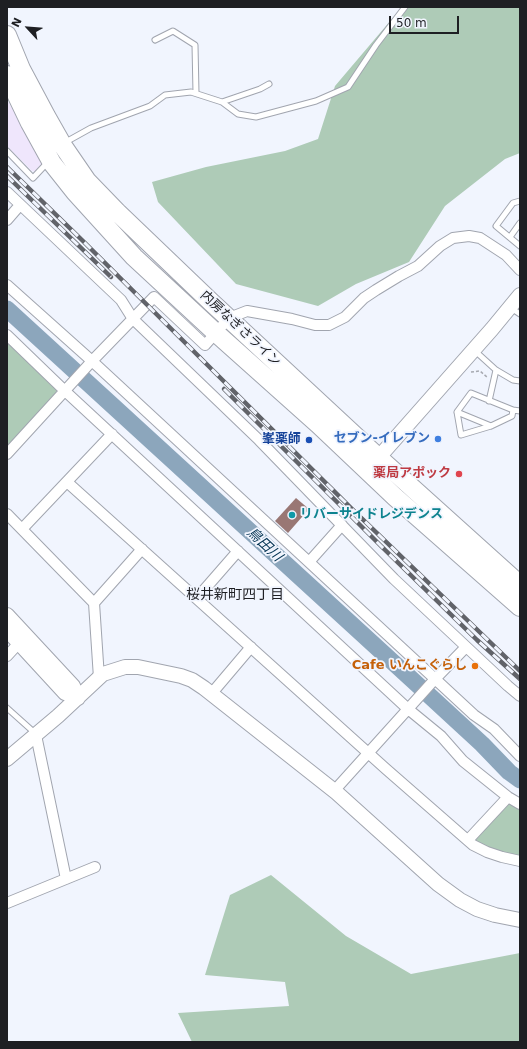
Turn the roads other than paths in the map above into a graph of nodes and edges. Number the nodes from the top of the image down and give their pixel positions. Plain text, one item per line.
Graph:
1 (405, 7) edge
2 (7, 35) edge
3 (155, 40) dead end
4 (7, 75) edge
5 (269, 84) dead end
6 (196, 93) junction
7 (222, 102) junction
8 (62, 144) junction
9 (7, 151) edge
10 (50, 160) junction
11 (7, 192) edge
12 (520, 201) edge
13 (20, 205) junction
14 (7, 220) edge
15 (520, 224) edge
16 (510, 237) junction
17 (520, 246) edge
18 (520, 270) edge
19 (7, 285) edge
20 (520, 295) edge
21 (515, 310) edge
22 (229, 318) junction
23 (133, 319) junction
24 (216, 333) junction
25 (7, 335) edge
26 (474, 350) junction
27 (92, 361) junction
28 (496, 370) junction
29 (520, 381) edge
30 (68, 389) junction
31 (489, 401) junction
32 (513, 410) junction
33 (520, 411) edge
34 (457, 412) junction
35 (491, 426) junction
36 (112, 434) junction
37 (7, 454) edge
38 (378, 457) junction
39 (366, 470) junction
40 (67, 482) junction
41 (7, 514) edge
42 (342, 525) junction
43 (22, 529) junction
44 (142, 549) junction
45 (238, 551) junction
46 (309, 562) junction
47 (520, 584) edge
48 (197, 598) junction
49 (94, 603) junction
50 (520, 608) edge
51 (7, 615) edge
52 (7, 630) edge
53 (19, 643) junction
54 (251, 647) junction
55 (466, 647) junction
56 (7, 656) edge
57 (99, 678) junction
58 (434, 680) junction
59 (212, 694) junction
60 (520, 696) edge
61 (78, 698) junction
62 (409, 707) junction
63 (7, 708) edge
64 (36, 735) junction
65 (368, 753) junction
66 (520, 756) edge
67 (7, 759) edge
68 (334, 791) junction
69 (508, 797) junction
70 (520, 804) edge
71 (468, 840) junction
72 (520, 861) edge
73 (95, 868) dead end
74 (66, 879) junction
75 (7, 903) edge
76 (520, 920) edge

1 - 7 lane
2 - 8 highway, 内房なぎさライン
3 - 6 lane
4 - 10 highway, 内房なぎさライン
5 - 7 lane
6 - 7 lane
6 - 8 lane
8 - 22 highway, 内房なぎさライン
9 - 10 lane
10 - 24 highway, 内房なぎさライン
11 - 13 street
12 - 16 lane
13 - 14 street
13 - 23 street
15 - 16 lane
16 - 17 lane
18 - 22 street
19 - 27 street
20 - 21 street
21 - 26 street
22 - 24 street
22 - 38 highway, 内房なぎさライン
23 - 24 street
23 - 27 street
23 - 42 street
24 - 39 highway, 内房なぎさライン
25 - 30 street
26 - 28 lane
26 - 38 street
27 - 30 street
27 - 46 street
28 - 29 lane
28 - 31 lane
30 - 36 street
30 - 37 street
31 - 32 lane
31 - 34 lane
32 - 33 lane
32 - 35 lane
34 - 35 lane
34 - 35 lane
36 - 40 street
36 - 45 street
38 - 39 street
38 - 47 highway, 内房なぎさライン
39 - 50 highway, 内房なぎさライン
40 - 43 street
40 - 44 street
41 - 43 street
42 - 46 street
42 - 55 street
43 - 49 street
44 - 48 street
44 - 49 street
45 - 48 street
45 - 62 street
46 - 58 street
48 - 54 street
49 - 57 street
51 - 61 street
52 - 53 street
53 - 56 street
53 - 61 street
54 - 59 street
54 - 65 street
55 - 58 street
55 - 60 street
57 - 59 street
57 - 61 street
58 - 62 street
58 - 66 street
59 - 68 street
61 - 64 street
62 - 65 street
62 - 69 street
63 - 64 lane
64 - 67 street
64 - 74 street
65 - 68 street
65 - 71 street
68 - 76 street
69 - 70 street
69 - 71 street
71 - 72 street
73 - 74 street
74 - 75 street

